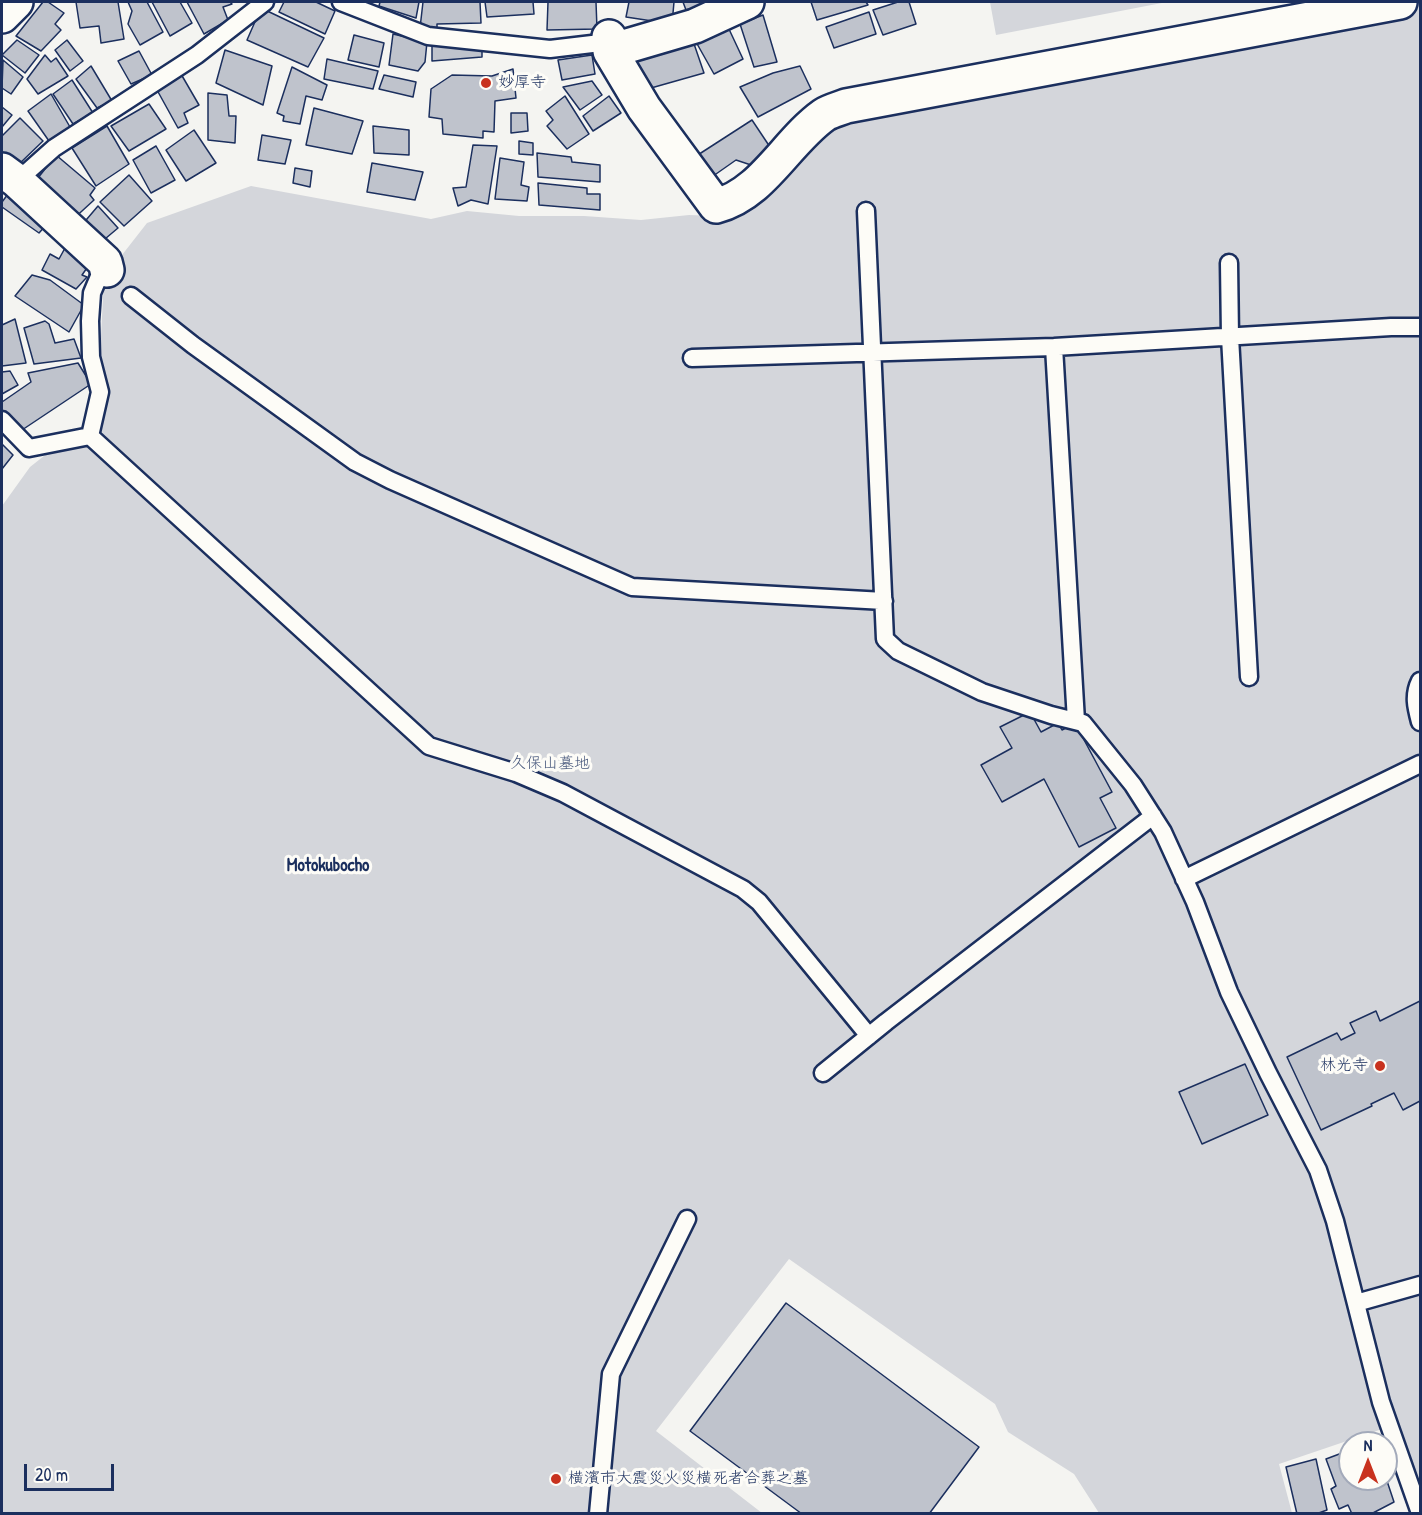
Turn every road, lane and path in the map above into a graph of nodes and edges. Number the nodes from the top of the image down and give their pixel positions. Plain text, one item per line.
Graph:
1 (16, 2) edge
2 (265, 2) edge
3 (341, 2) edge
4 (747, 2) edge
5 (1400, 2) edge
6 (2, 16) edge
7 (609, 43) junction
8 (9, 176) edge
9 (866, 211) dead end
10 (1229, 263) dead end
11 (106, 266) joint
12 (131, 296) dead end
13 (1420, 327) edge
14 (1230, 337) junction
15 (1054, 347) junction
16 (872, 354) junction
17 (692, 358) dead end
18 (2, 420) edge
19 (90, 436) junction
20 (884, 601) junction
21 (1249, 677) dead end
22 (1420, 681) edge
23 (1076, 721) junction
24 (1420, 722) edge
25 (1420, 764) edge
26 (1153, 816) junction
27 (1184, 879) junction
28 (869, 1036) junction
29 (823, 1074) dead end
30 (687, 1219) dead end
31 (1420, 1285) edge
32 (1356, 1303) junction
33 (1420, 1513) edge
34 (598, 1514) edge

1 - 6 street
2 - 8 lane
3 - 7 lane
4 - 7 street
5 - 7 street
8 - 11 street
9 - 16 lane
10 - 14 lane
11 - 19 lane
12 - 20 lane
13 - 14 lane
14 - 15 lane
14 - 21 lane
15 - 16 lane
15 - 23 lane
16 - 17 lane
16 - 20 lane
18 - 19 lane
19 - 28 lane
20 - 23 lane
22 - 24 lane
23 - 26 lane
25 - 27 lane
26 - 27 lane
26 - 28 lane
27 - 32 lane
28 - 29 lane
30 - 34 lane
31 - 32 lane
32 - 33 lane

